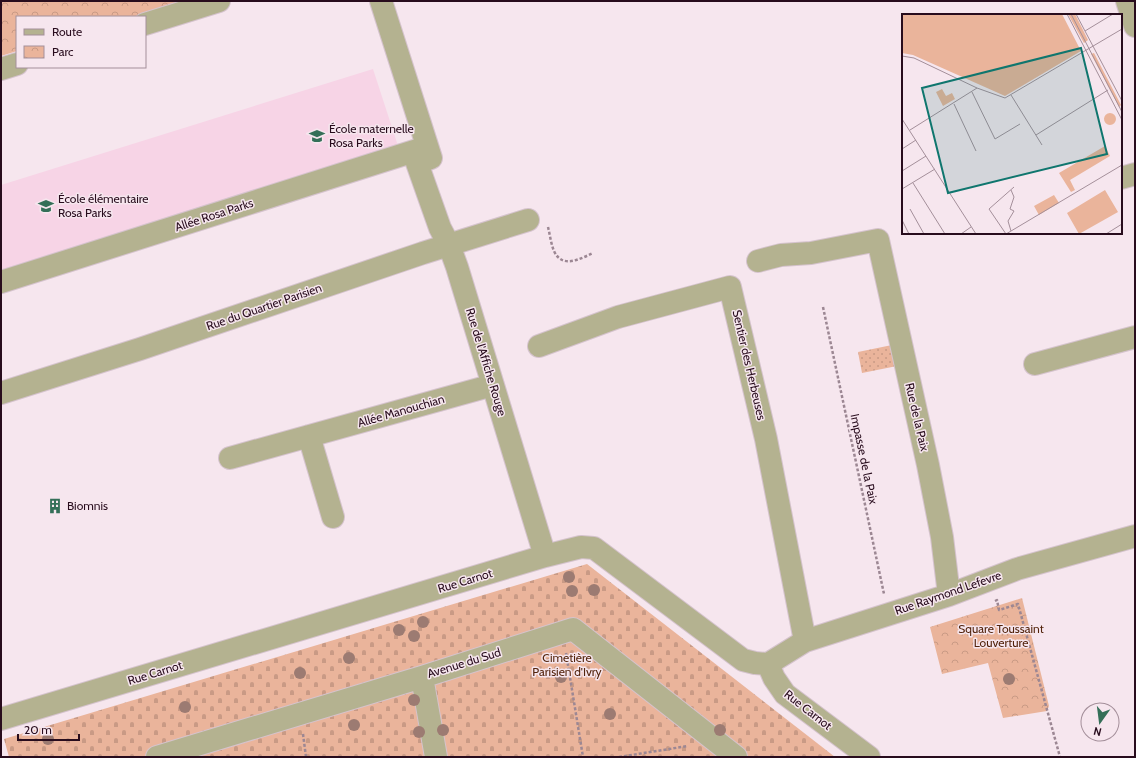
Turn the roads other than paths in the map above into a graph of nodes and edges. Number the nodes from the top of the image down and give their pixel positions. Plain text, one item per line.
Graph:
1 (218, 1) edge
2 (381, 1) edge
3 (1127, 1) edge
4 (146, 24) edge
5 (1135, 26) edge
6 (16, 64) edge
7 (1, 69) edge
8 (428, 147) junction
9 (1135, 174) edge
10 (1122, 178) edge
11 (528, 220) road end
12 (449, 245) junction
13 (758, 261) dead end
14 (1, 282) edge
15 (1135, 337) edge
16 (539, 346) dead end
17 (1035, 364) dead end
18 (493, 385) junction
19 (1, 393) edge
20 (310, 436) junction
21 (230, 458) dead end
22 (333, 517) dead end
23 (1135, 536) edge
24 (546, 556) junction
25 (949, 595) junction
26 (805, 641) junction
27 (768, 664) junction
28 (422, 676) junction
29 (1, 719) edge
30 (157, 757) edge
31 (436, 757) edge
32 (736, 757) edge
33 (869, 757) edge

1 - 4 street
2 - 8 street
3 - 5 street
6 - 7 street
8 - 12 street, Rue de l'Affiche Rouge
8 - 14 street, Allée Rosa Parks
9 - 10 street
11 - 12 street, Rue du Quartier Parisien
12 - 18 street, Rue de l'Affiche Rouge
12 - 19 street, Rue du Quartier Parisien
13 - 25 street, Rue de la Paix
15 - 17 street
16 - 26 street, Sentier des Herbeuses
18 - 20 street, Allée Manouchian
18 - 24 street, Rue de l'Affiche Rouge
20 - 21 street, Allée Manouchian
20 - 22 street
23 - 25 street, Rue Raymond Lefevre
24 - 27 street, Rue Carnot
24 - 29 street, Rue Carnot
25 - 26 street, Rue Raymond Lefevre
26 - 27 street, Rue Raymond Lefevre
27 - 33 street, Rue Carnot
28 - 30 street, Avenue du Sud
28 - 31 street
28 - 32 street, Avenue du Sud

